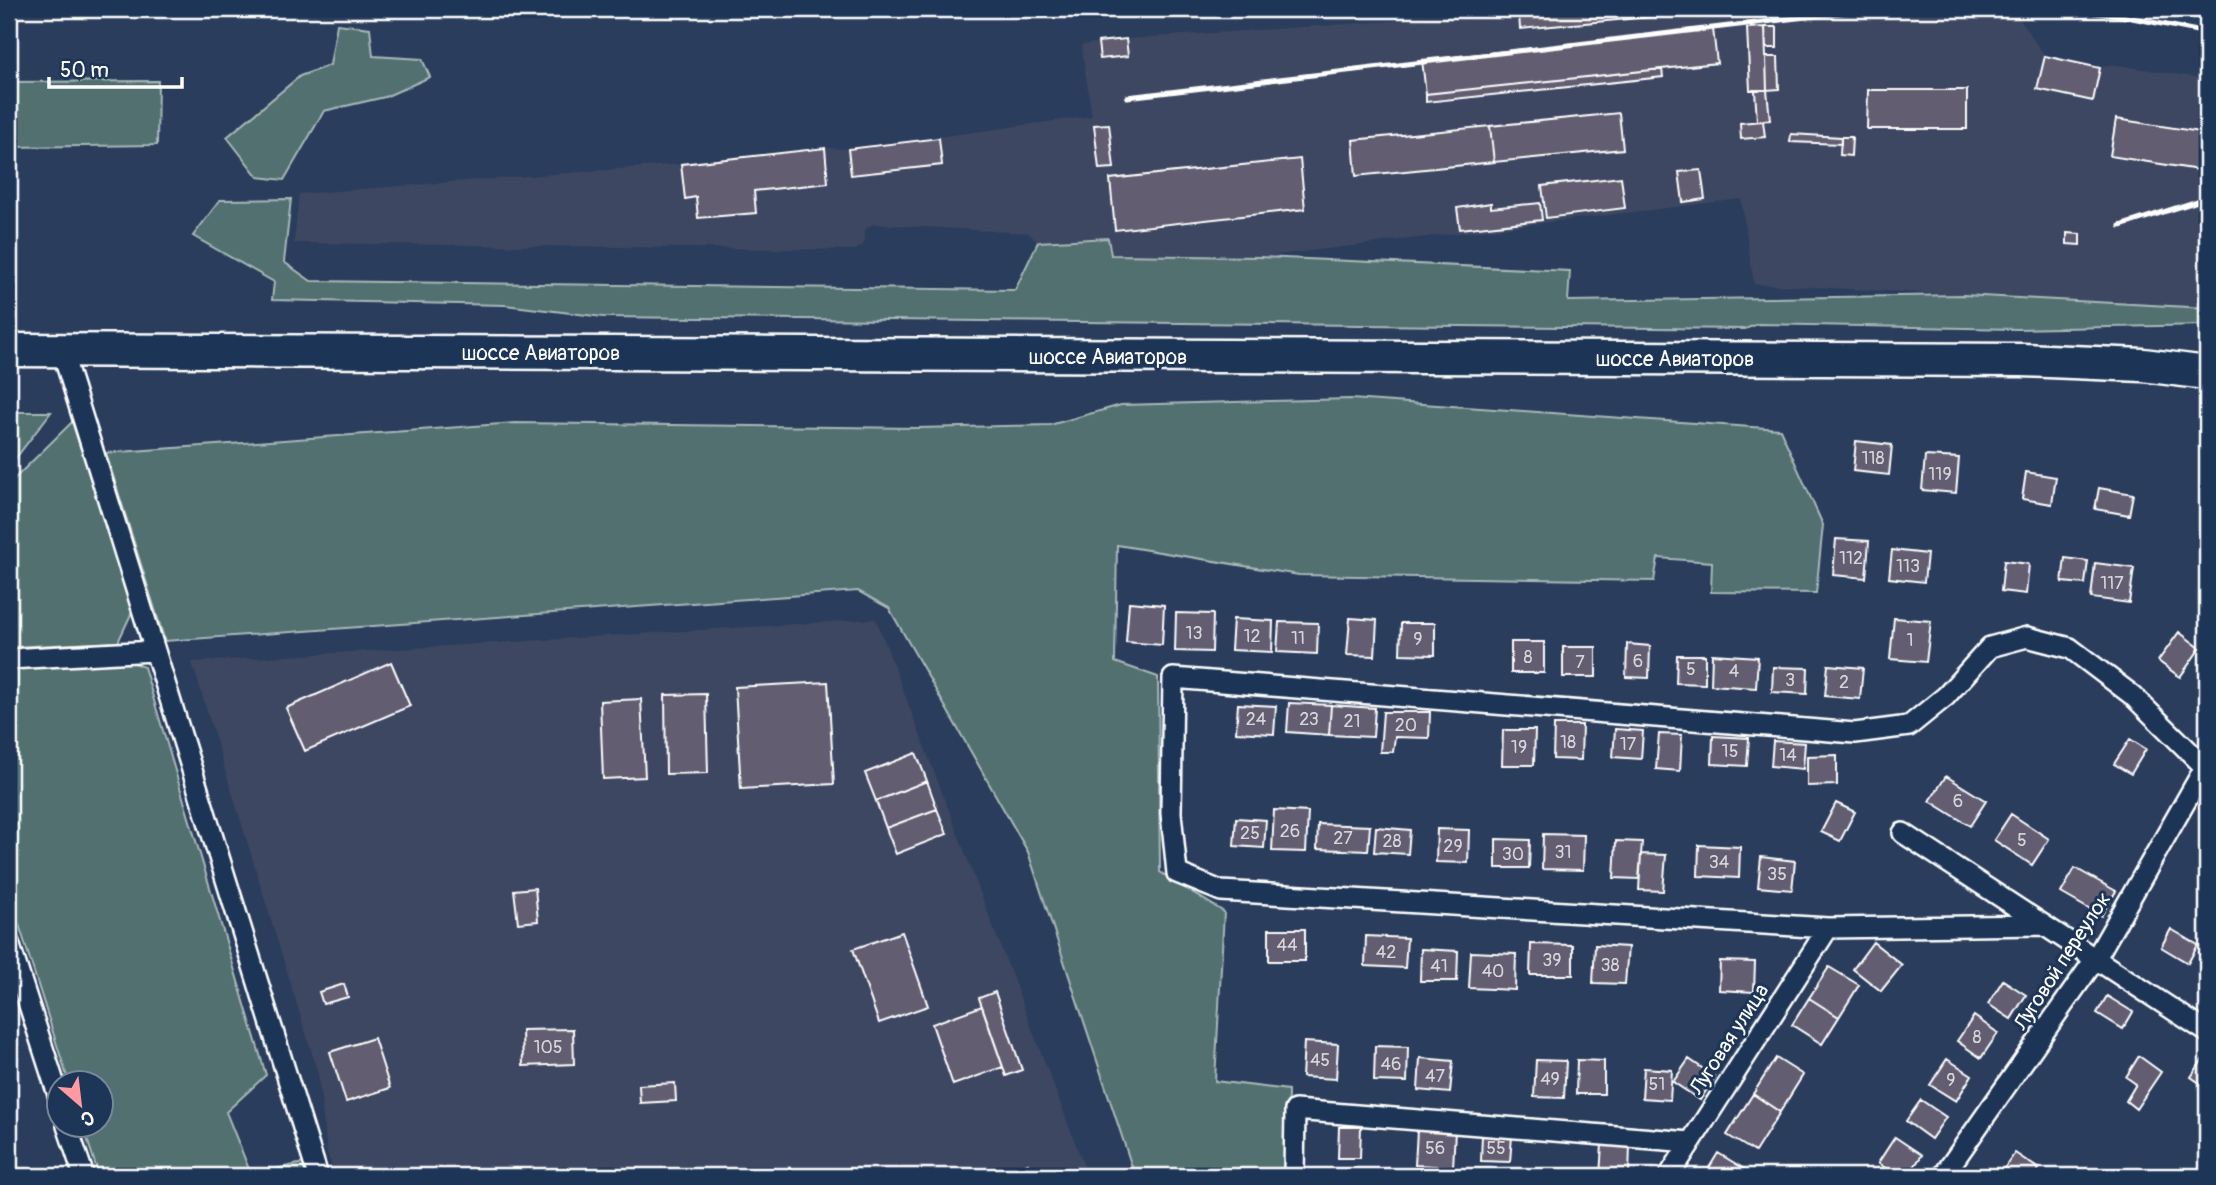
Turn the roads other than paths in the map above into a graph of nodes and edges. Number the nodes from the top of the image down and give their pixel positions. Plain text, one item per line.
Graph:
1 (9, 334) edge
2 (9, 351) edge
3 (62, 351) junction
4 (2207, 353) edge
5 (2207, 373) edge
6 (154, 651) junction
7 (9, 659) edge
8 (2207, 767) edge
9 (1903, 833) dead end
10 (2041, 925) junction
11 (1828, 928) junction
12 (9, 943) edge
13 (2096, 958) junction
14 (2207, 1032) edge
15 (50, 1070) edge
16 (72, 1140) edge
17 (1690, 1142) junction
18 (1946, 1175) edge
19 (84, 1176) edge
20 (318, 1176) edge
21 (1294, 1176) edge
22 (1670, 1176) edge

1 - 4 main road, шоссе Авиаторов
2 - 3 main road, шоссе Авиаторов
3 - 5 main road, шоссе Авиаторов
3 - 6 street
6 - 7 street
6 - 20 street
8 - 11 street
8 - 13 street, Луговой переулок
9 - 10 street
10 - 11 street
10 - 13 street
11 - 17 street, Луговая улица
12 - 15 street
13 - 14 street
13 - 18 street, Луговой переулок
16 - 19 street
17 - 21 street
17 - 22 street, Луговая улица

